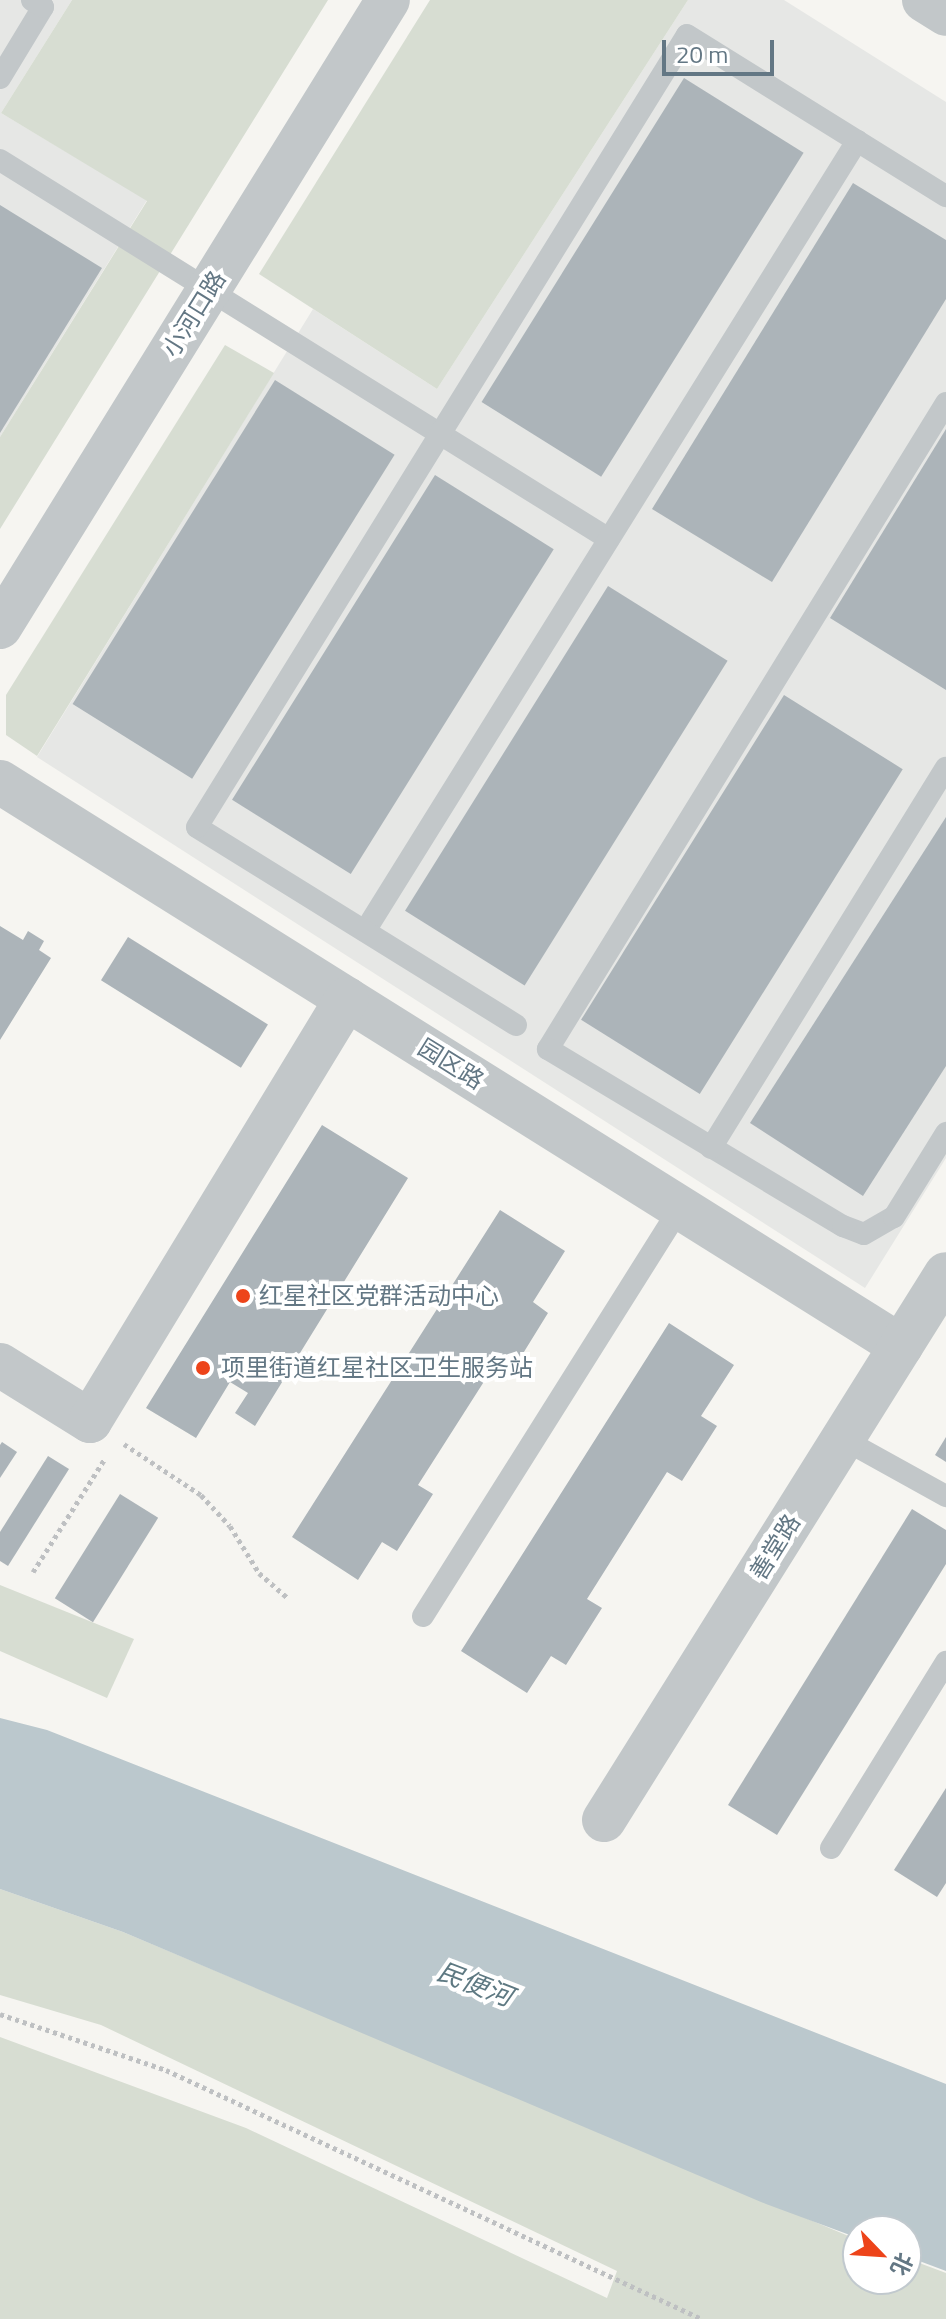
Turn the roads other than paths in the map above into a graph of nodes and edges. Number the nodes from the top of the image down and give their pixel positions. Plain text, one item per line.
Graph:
1 (32, 0) edge
2 (388, 0) edge
3 (924, 0) edge
4 (946, 14) edge
5 (0, 78) edge
6 (857, 141) junction
7 (0, 160) edge
8 (946, 196) edge
9 (209, 290) junction
10 (946, 403) edge
11 (440, 434) junction
12 (609, 539) junction
13 (0, 627) edge
14 (946, 768) edge
15 (0, 782) edge
16 (365, 931) junction
17 (347, 999) junction
18 (516, 1025) dead end
19 (946, 1133) edge
20 (711, 1148) junction
21 (681, 1207) junction
22 (946, 1274) edge
23 (901, 1346) junction
24 (0, 1365) edge
25 (843, 1439) junction
26 (946, 1496) edge
27 (423, 1616) dead end
28 (946, 1662) edge
29 (604, 1820) dead end
30 (831, 1848) dead end

1 - 5 lane
2 - 9 street, 小河口路
3 - 4 street
6 - 8 lane
6 - 11 lane
6 - 12 lane
7 - 9 lane
9 - 11 lane
9 - 13 street, 小河口路
10 - 20 lane
11 - 12 lane
11 - 16 lane
12 - 16 lane
14 - 20 lane
15 - 17 street, 园区路
16 - 18 lane
17 - 21 street, 园区路
17 - 24 street
19 - 20 lane
21 - 23 street, 园区路
21 - 27 lane
22 - 23 street, 善堂路
23 - 25 street, 善堂路
25 - 26 lane
25 - 29 street, 善堂路
28 - 30 lane

